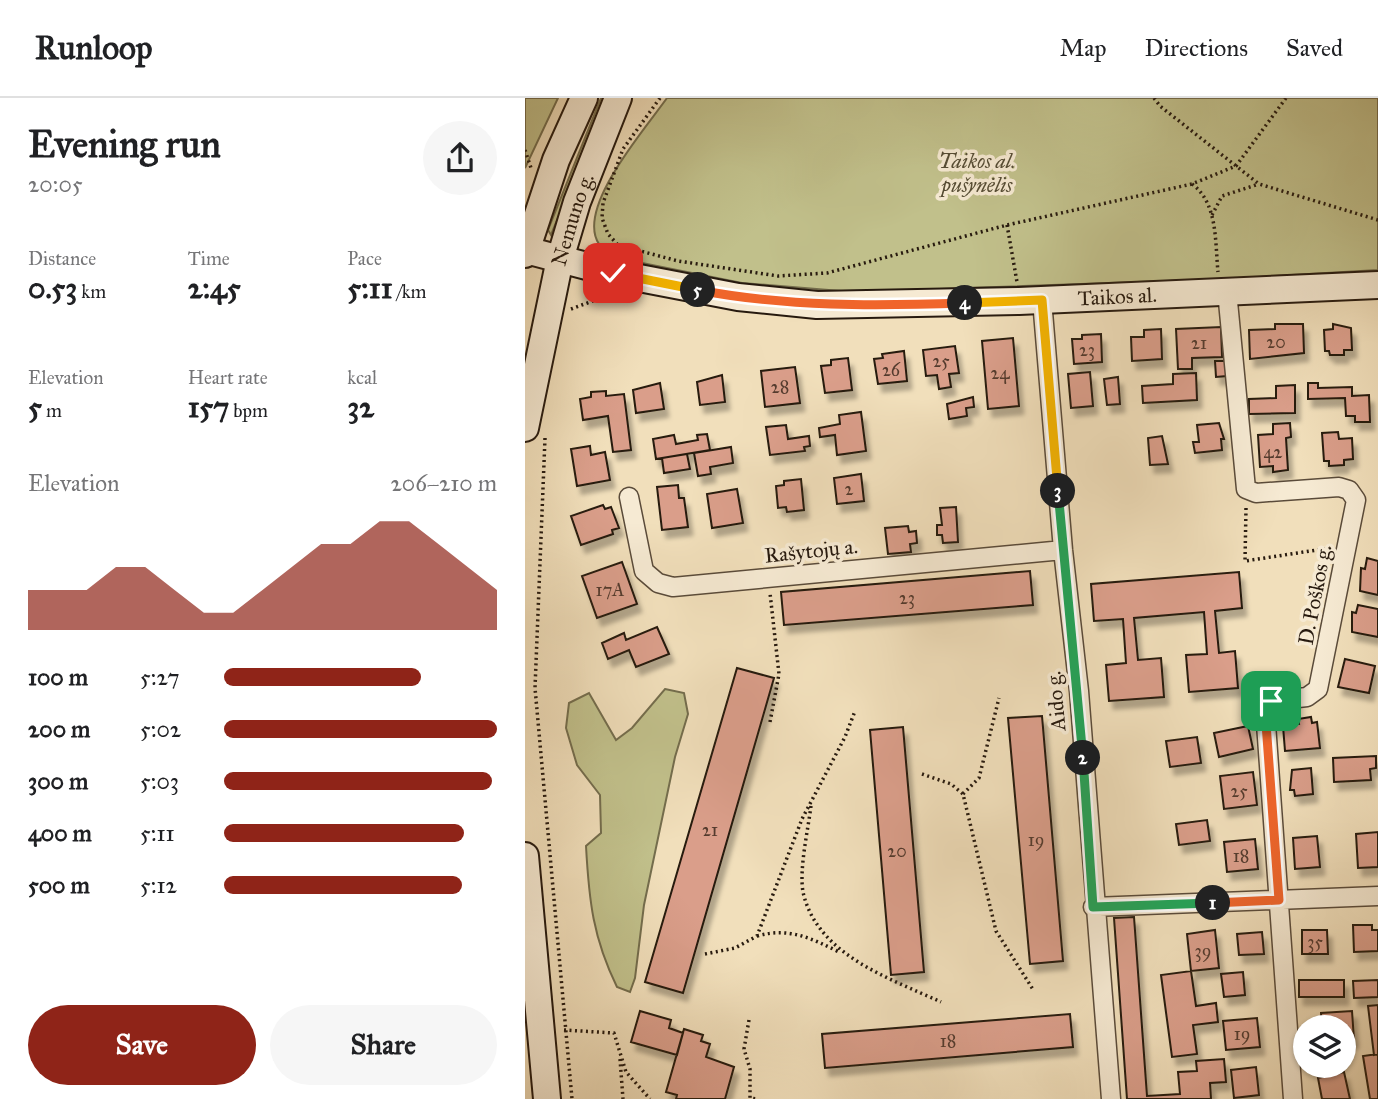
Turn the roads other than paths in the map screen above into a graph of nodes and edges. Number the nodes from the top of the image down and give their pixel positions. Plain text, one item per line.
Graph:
1 (584, 98) edge
2 (618, 98) edge
3 (525, 252) edge
4 (560, 259) junction
5 (1378, 285) edge
6 (1223, 292) junction
7 (1030, 300) junction
8 (536, 427) edge
9 (629, 497) dead end
10 (1063, 550) junction
11 (525, 856) edge
12 (1378, 896) edge
13 (1279, 900) junction
14 (1093, 907) junction
15 (547, 1099) edge
16 (1111, 1099) edge
17 (1293, 1099) edge

1 - 3 main road, Nemuno g.
2 - 4 main road, Nemuno g.
3 - 4 main road, Taikos al.
4 - 7 main road, Taikos al.
4 - 8 main road, Nemuno g.
5 - 6 main road, Taikos al.
6 - 7 main road, Taikos al.
6 - 13 street, D. Poškos g.
7 - 10 street, Aido g.
9 - 10 street, Rašytojų a.
10 - 14 street, Aido g.
11 - 15 main road
12 - 13 street
13 - 14 street
13 - 17 street, D. Poškos g.
14 - 16 street, Aido g.

